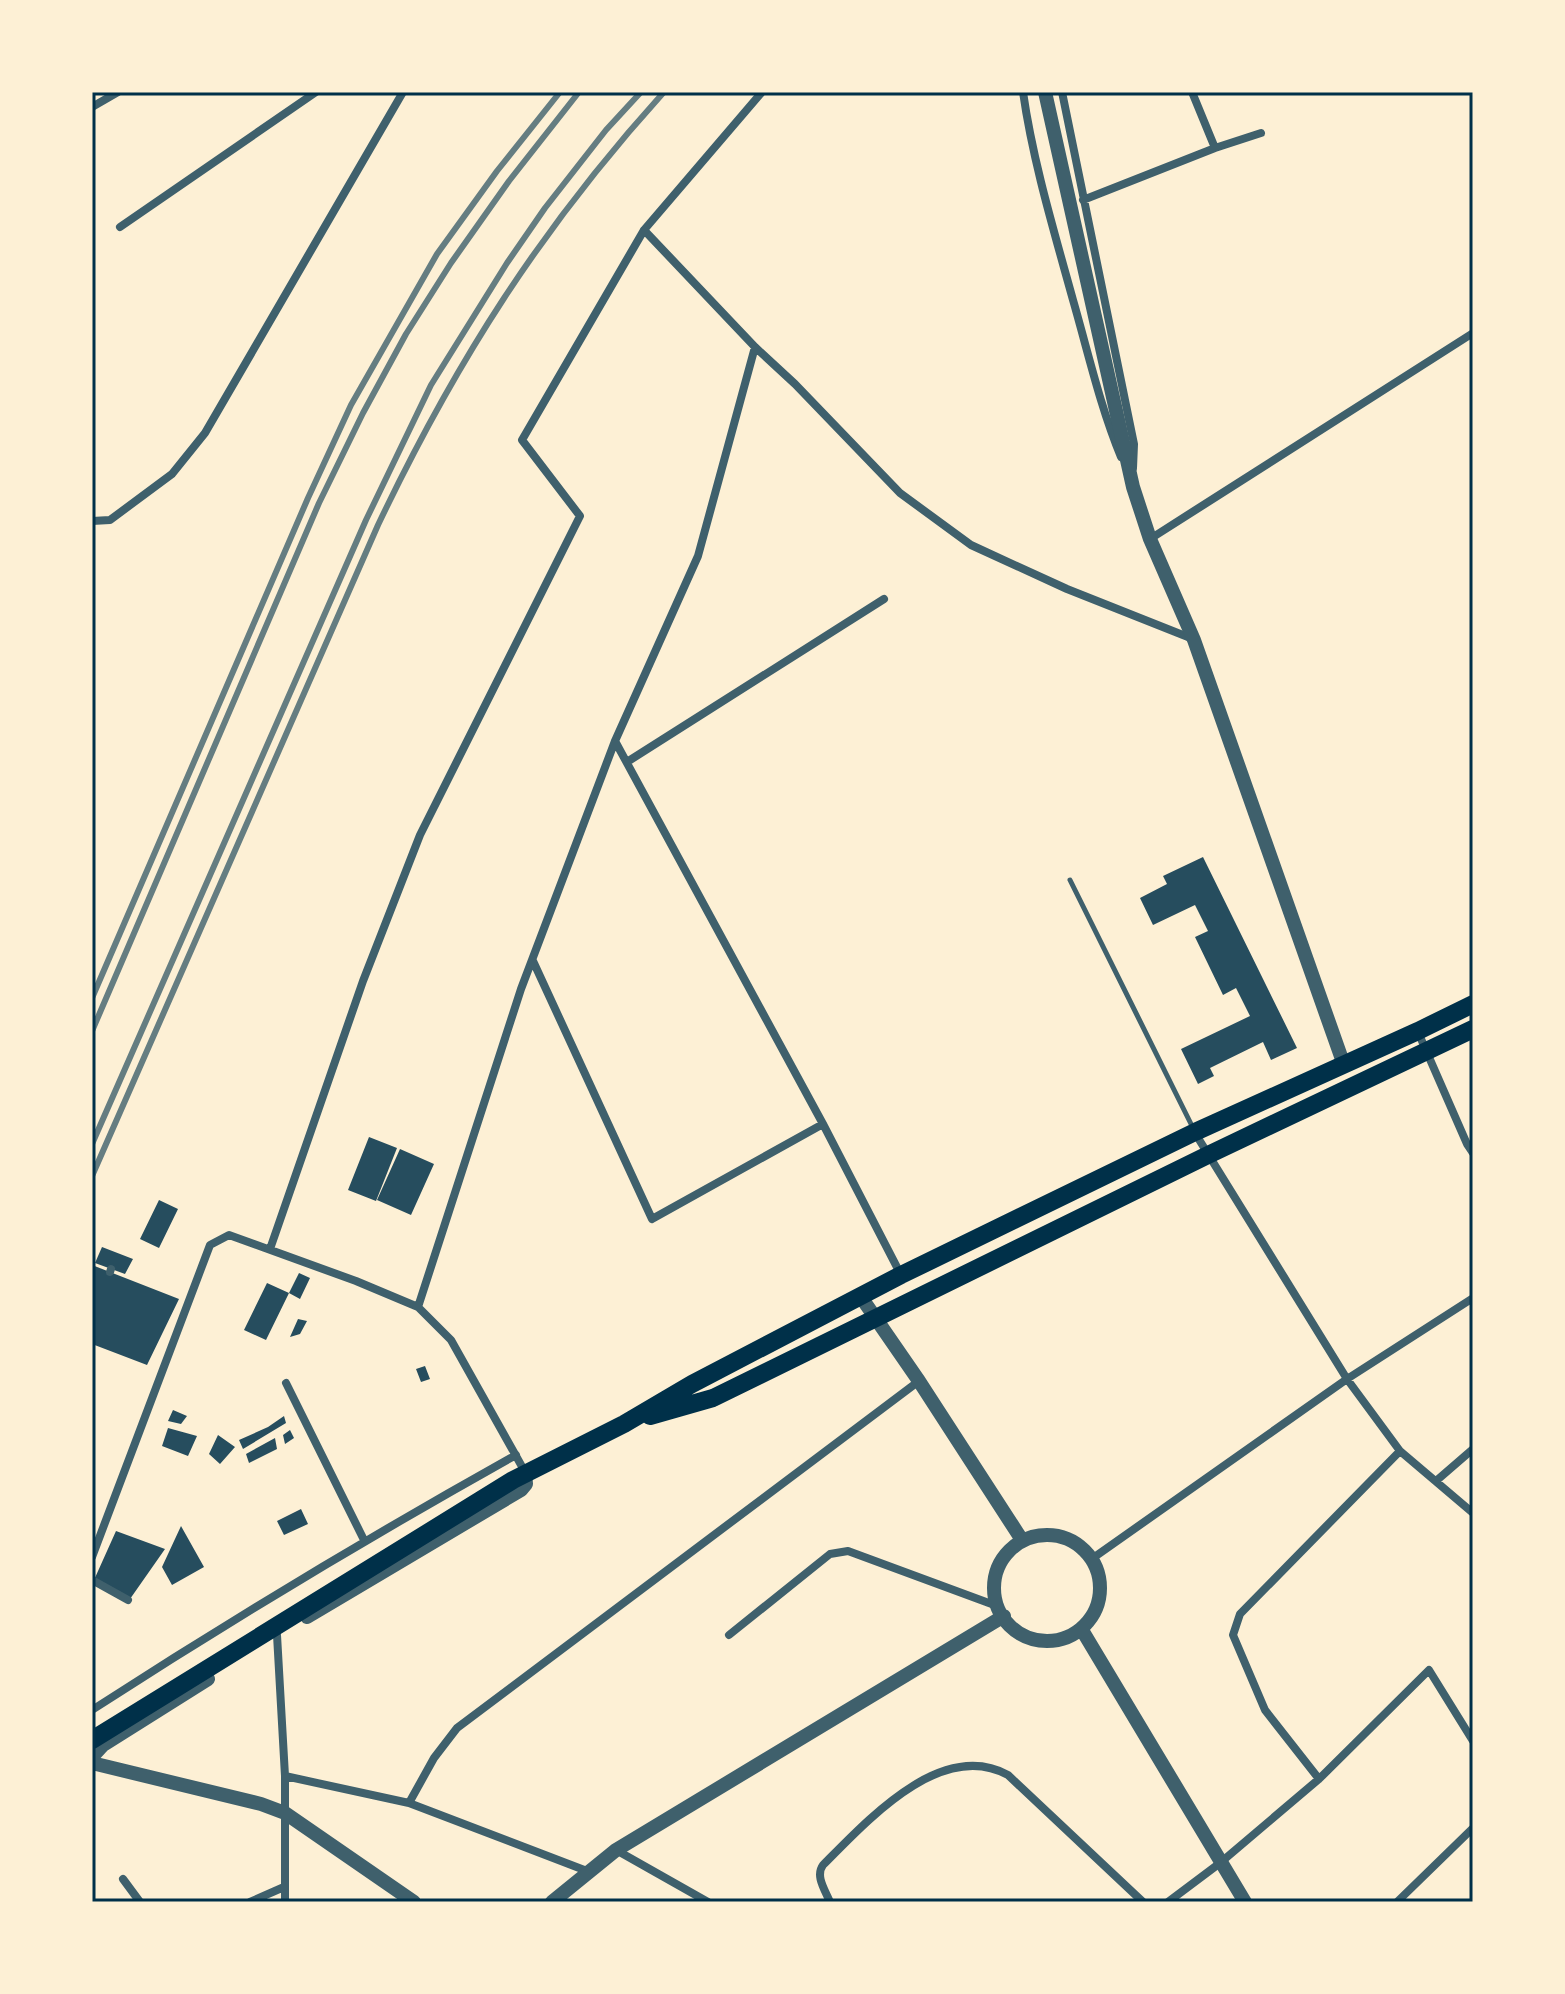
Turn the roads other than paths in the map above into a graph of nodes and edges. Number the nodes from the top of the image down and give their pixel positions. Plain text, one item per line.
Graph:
1 (118, 92) edge
2 (316, 92) edge
3 (403, 92) edge
4 (762, 92) edge
5 (1023, 92) edge
6 (1045, 92) edge
7 (1062, 92) edge
8 (1192, 92) edge
9 (92, 107) edge
10 (1261, 133) dead end
11 (1215, 148) junction
12 (1083, 200) junction
13 (120, 227) dead end
14 (644, 230) junction
15 (1473, 333) edge
16 (755, 347) junction
17 (1133, 487) junction
18 (92, 521) edge
19 (1150, 539) junction
20 (884, 599) dead end
21 (1194, 640) junction
22 (615, 741) junction
23 (627, 762) junction
24 (1070, 880) dead end
25 (533, 961) junction
26 (1473, 1004) edge
27 (1473, 1029) edge
28 (1418, 1031) junction
29 (1427, 1052) junction
30 (1344, 1065) junction
31 (823, 1124) junction
32 (1195, 1132) junction
33 (1473, 1153) edge
34 (1208, 1155) junction
35 (270, 1249) junction
36 (901, 1275) junction
37 (861, 1297) junction
38 (1473, 1298) edge
39 (418, 1307) junction
40 (876, 1318) junction
41 (1347, 1379) junction
42 (919, 1381) junction
43 (286, 1383) dead end
44 (624, 1424) junction
45 (1473, 1449) edge
46 (1400, 1451) junction
47 (516, 1455) junction
48 (519, 1476) junction
49 (1436, 1481) junction
50 (1473, 1513) edge
51 (364, 1540) junction
52 (1022, 1540) junction
53 (92, 1557) edge
54 (1093, 1558) junction
55 (92, 1580) edge
56 (128, 1600) dead end
57 (1000, 1611) junction
58 (1082, 1630) junction
59 (277, 1635) junction
60 (729, 1635) dead end
61 (92, 1710) edge
62 (92, 1740) edge
63 (1473, 1741) edge
64 (92, 1757) edge
65 (92, 1764) edge
66 (285, 1776) junction
67 (1319, 1779) junction
68 (409, 1803) junction
69 (285, 1813) junction
70 (1473, 1828) edge
71 (616, 1850) junction
72 (1220, 1863) junction
73 (587, 1871) junction
74 (123, 1879) dead end
75 (284, 1887) junction
76 (140, 1902) edge
77 (250, 1902) edge
78 (285, 1902) edge
79 (414, 1902) edge
80 (552, 1902) edge
81 (708, 1902) edge
82 (830, 1902) edge
83 (1143, 1902) edge
84 (1168, 1902) edge
85 (1245, 1902) edge
86 (1397, 1902) edge

1 - 9 street
2 - 13 street
3 - 18 street
4 - 14 street
5 - 17 street
6 - 17 street
7 - 12 street
8 - 11 street
10 - 11 street
11 - 12 street
12 - 17 street
14 - 16 street
14 - 35 street
15 - 19 street
16 - 21 street
16 - 22 street
17 - 19 street
19 - 21 street
20 - 23 street
21 - 30 street
22 - 23 street
22 - 25 street
23 - 31 street
24 - 32 lane
25 - 31 street
25 - 39 street
26 - 28 main road
27 - 29 main road
28 - 29 street
28 - 30 main road
29 - 33 street
29 - 34 main road
30 - 32 main road
31 - 36 street
32 - 34 street
32 - 36 main road
34 - 40 main road
34 - 41 street
35 - 39 street
35 - 53 street
36 - 37 main road
37 - 40 street
37 - 44 main road
38 - 41 street
39 - 47 street
40 - 42 street
40 - 44 main road
41 - 46 street
41 - 54 street
42 - 52 street
42 - 68 street
43 - 51 street
44 - 48 main road
45 - 49 street
46 - 49 street
46 - 67 street
47 - 48 street
47 - 51 street
48 - 59 street
48 - 62 main road
49 - 50 street
51 - 61 street
52 - 54 street
52 - 57 street
54 - 58 street
55 - 56 street
57 - 58 street
57 - 60 street
57 - 71 street
58 - 72 street
59 - 64 street
59 - 66 street
63 - 67 street
65 - 69 street
66 - 68 street
66 - 69 street
67 - 72 street
68 - 73 street
69 - 75 street
69 - 79 street
70 - 86 street
71 - 73 street
71 - 81 street
72 - 84 street
72 - 85 street
73 - 80 street
74 - 76 street
75 - 77 street
75 - 78 street
82 - 83 street

